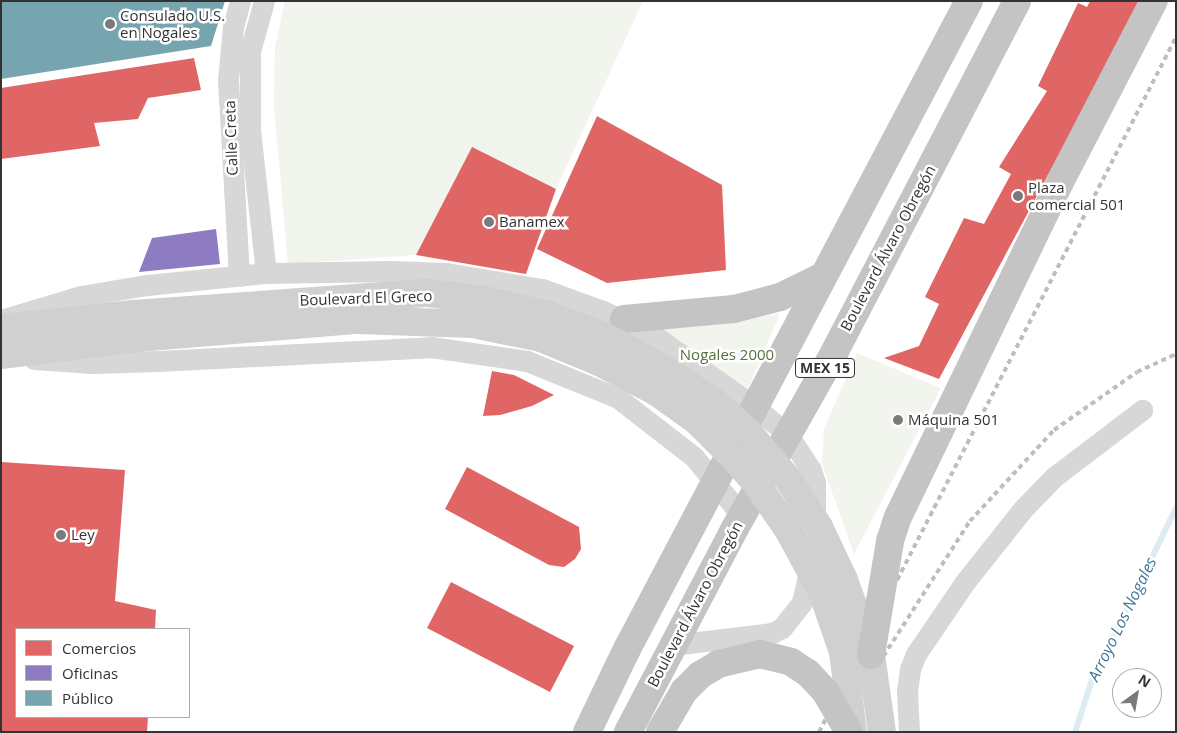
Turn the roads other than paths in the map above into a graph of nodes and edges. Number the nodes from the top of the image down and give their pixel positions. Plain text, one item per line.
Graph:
1 (240, 1) edge
2 (264, 1) edge
3 (968, 1) edge
4 (1018, 1) edge
5 (1154, 1) edge
6 (266, 273) junction
7 (239, 276) junction
8 (823, 276) junction
9 (624, 319) junction
10 (1, 320) edge
11 (135, 326) junction
12 (1, 328) edge
13 (1, 356) edge
14 (755, 407) junction
15 (1142, 410) dead end
16 (788, 435) junction
17 (715, 482) junction
18 (742, 516) junction
19 (674, 645) junction
20 (871, 655) junction
21 (587, 732) edge
22 (628, 732) edge
23 (660, 732) edge
24 (851, 732) edge
25 (882, 732) edge
26 (908, 732) edge

1 - 7 street, Calle Creta
2 - 6 street, Calle Creta
3 - 8 highway, MEX 15
4 - 16 highway, Boulevard Álvaro Obregón / MEX 15
5 - 20 highway, bridge
6 - 7 street
6 - 9 street
7 - 10 street
8 - 9 highway
8 - 14 highway, MEX 15
9 - 14 street
11 - 12 main road, Boulevard El Greco
11 - 13 main road, Boulevard El Greco
11 - 20 main road, Boulevard El Greco, bridge
11 - 24 main road, Boulevard El Greco, bridge
13 - 17 street
14 - 16 street
14 - 17 highway, MEX 15
15 - 26 street
16 - 18 highway, Boulevard Álvaro Obregón / MEX 15
16 - 19 street
17 - 18 street
17 - 21 highway, MEX 15
18 - 19 highway, Boulevard Álvaro Obregón / MEX 15
19 - 22 highway, Boulevard Álvaro Obregón / MEX 15
20 - 25 main road, Boulevard El Greco, bridge
23 - 24 highway, bridge

